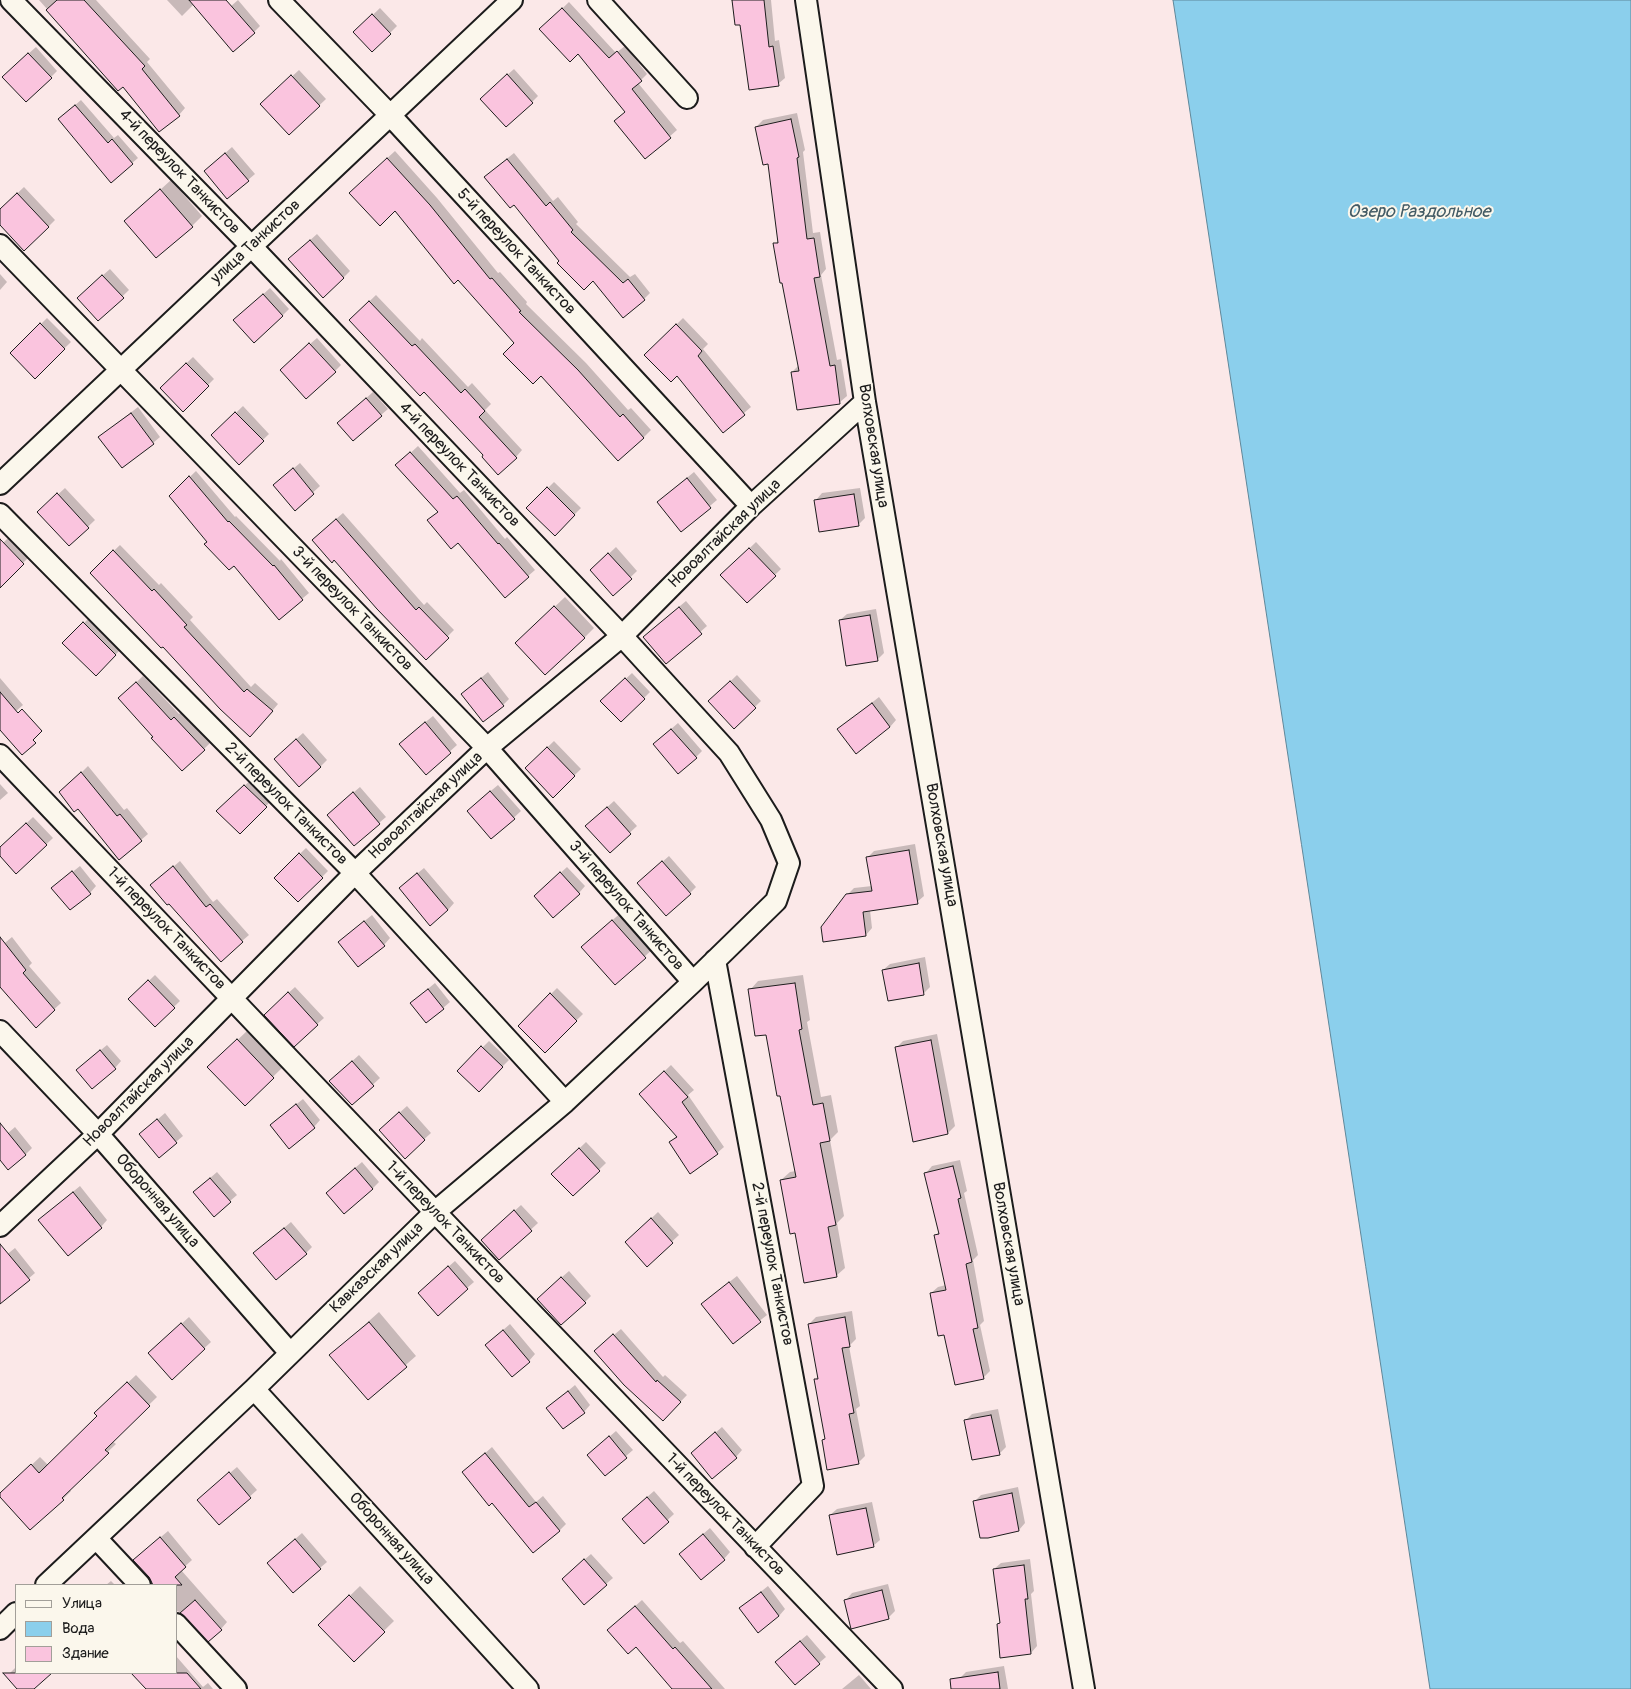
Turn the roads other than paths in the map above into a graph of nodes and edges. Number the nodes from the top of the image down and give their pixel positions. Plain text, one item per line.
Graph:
1 (11, 0) edge
2 (279, 0) edge
3 (512, 0) edge
4 (598, 0) edge
5 (806, 0) edge
6 (686, 98) dead end
7 (390, 115) junction
8 (0, 245) edge
9 (251, 246) junction
10 (120, 371) junction
11 (865, 402) junction
12 (0, 484) edge
13 (751, 506) junction
14 (0, 514) edge
15 (622, 636) junction
16 (487, 748) junction
17 (0, 755) edge
18 (355, 873) junction
19 (715, 960) junction
20 (693, 982) junction
21 (232, 998) junction
22 (0, 1031) edge
23 (565, 1102) junction
24 (98, 1134) junction
25 (435, 1212) junction
26 (0, 1226) edge
27 (290, 1352) junction
28 (254, 1389) junction
29 (96, 1538) junction
30 (756, 1547) junction
31 (47, 1584) edge
32 (139, 1584) edge
33 (15, 1614) edge
34 (178, 1626) edge
35 (0, 1629) edge
36 (236, 1689) edge
37 (528, 1689) edge
38 (892, 1689) edge
39 (1084, 1689) edge

1 - 9 street, 4-й переулок Танкистов
2 - 7 street, 5-й переулок Танкистов
3 - 7 street, улица Танкистов
4 - 6 street
5 - 11 street, Волховская улица
7 - 9 street, улица Танкистов
7 - 13 street, 5-й переулок Танкистов
8 - 10 street, 3-й переулок Танкистов
9 - 10 street, улица Танкистов
9 - 15 street, 4-й переулок Танкистов
10 - 12 street, улица Танкистов
10 - 16 street, 3-й переулок Танкистов
11 - 13 street, Новоалтайская улица
11 - 39 street, Волховская улица
13 - 15 street, Новоалтайская улица
14 - 18 street, 2-й переулок Танкистов
15 - 16 street, Новоалтайская улица
15 - 19 street, 4-й переулок Танкистов
16 - 18 street, Новоалтайская улица
16 - 20 street, 3-й переулок Танкистов
17 - 21 street, 1-й переулок Танкистов
18 - 21 street, Новоалтайская улица
18 - 23 street, 2-й переулок Танкистов
19 - 20 street, Кавказская улица
19 - 30 street, 2-й переулок Танкистов
20 - 23 street, Кавказская улица
21 - 24 street, Новоалтайская улица
21 - 25 street, 1-й переулок Танкистов
22 - 24 street, Оборонная улица
23 - 25 street, Кавказская улица
24 - 26 street, Новоалтайская улица
24 - 27 street, Оборонная улица
25 - 27 street, Кавказская улица
25 - 30 street, 1-й переулок Танкистов
27 - 28 street, Кавказская улица
28 - 29 street, Кавказская улица
28 - 37 street, Оборонная улица
29 - 31 street, Кавказская улица
29 - 32 street
30 - 38 street, 1-й переулок Танкистов
33 - 35 street
34 - 36 street

